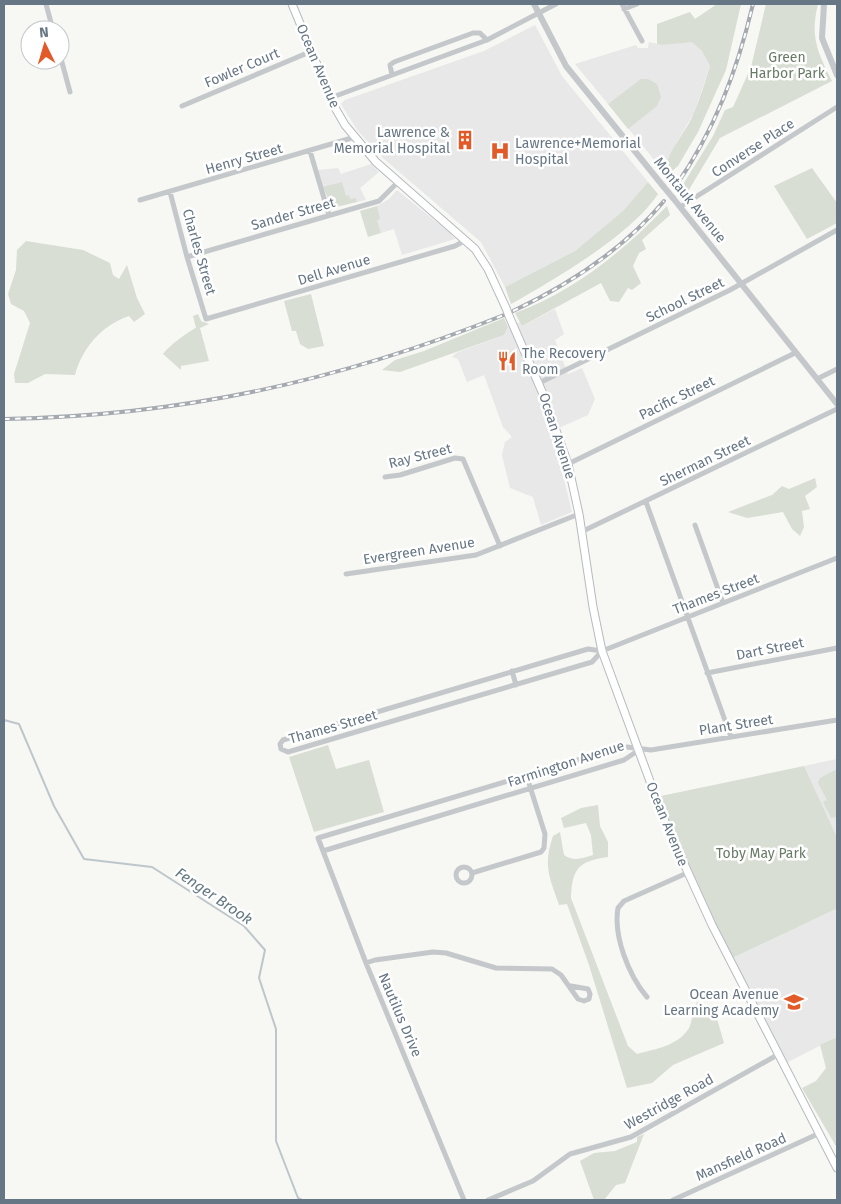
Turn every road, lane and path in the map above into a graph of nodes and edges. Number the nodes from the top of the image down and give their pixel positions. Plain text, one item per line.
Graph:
1 (46, 4) edge
2 (292, 4) edge
3 (534, 4) edge
4 (556, 4) edge
5 (637, 4) edge
6 (824, 4) edge
7 (623, 6) edge
8 (539, 13) junction
9 (50, 20) edge
10 (486, 40) junction
11 (642, 41) dead end
12 (312, 51) junction
13 (64, 70) edge
14 (837, 75) edge
15 (392, 76) junction
16 (70, 92) dead end
17 (330, 98) junction
18 (182, 106) dead end
19 (837, 106) edge
20 (354, 137) junction
21 (310, 151) junction
22 (398, 182) junction
23 (170, 192) junction
24 (140, 200) dead end
25 (680, 207) junction
26 (328, 215) junction
27 (837, 230) edge
28 (466, 240) junction
29 (186, 257) junction
30 (741, 284) junction
31 (206, 319) joint
32 (795, 353) junction
33 (837, 369) edge
34 (817, 379) junction
35 (538, 383) junction
36 (837, 404) edge
37 (837, 410) edge
38 (568, 464) junction
39 (385, 477) dead end
40 (646, 502) junction
41 (579, 514) junction
42 (695, 526) dead end
43 (581, 532) junction
44 (500, 546) junction
45 (837, 558) edge
46 (346, 574) dead end
47 (723, 603) junction
48 (687, 617) junction
49 (837, 648) edge
50 (602, 651) junction
51 (512, 671) junction
52 (707, 673) junction
53 (516, 685) junction
54 (390, 708) junction
55 (837, 720) edge
56 (393, 721) junction
57 (731, 737) junction
58 (639, 750) junction
59 (526, 774) junction
60 (531, 788) junction
61 (318, 838) joint
62 (322, 851) junction
63 (472, 873) dead end
64 (687, 873) junction
65 (366, 964) junction
66 (571, 986) dead end
67 (647, 997) dead end
68 (779, 1054) junction
69 (820, 1134) junction
70 (837, 1168) edge
71 (464, 1200) edge
72 (488, 1200) edge
73 (673, 1200) edge

1 - 9 street
2 - 12 main road, Ocean Avenue
3 - 8 street, Montauk Avenue
4 - 8 street
5 - 7 street
6 - 14 street
7 - 11 street
8 - 10 street
8 - 25 street, Montauk Avenue, bridge
10 - 15 street
10 - 15 street
12 - 17 main road, Ocean Avenue
12 - 18 street, Fowler Court
13 - 16 street
15 - 17 street
17 - 20 main road, Ocean Avenue
19 - 25 street, Converse Place
20 - 21 street, Henry Street
20 - 22 main road, Ocean Avenue
21 - 23 street, Henry Street
21 - 26 street
22 - 26 street, Sander Street
22 - 28 main road, Ocean Avenue
23 - 24 street, Henry Street
23 - 29 street, Charles Street
25 - 30 street, Montauk Avenue
26 - 29 street, Sander Street
27 - 30 street, School Street
28 - 31 street, Dell Avenue
28 - 35 main road, Ocean Avenue, bridge
29 - 31 street, Charles Street
30 - 32 street, Montauk Avenue
30 - 35 street, School Street
32 - 34 street, Montauk Avenue
32 - 38 street, Pacific Street
33 - 34 street
34 - 36 street, Montauk Avenue
35 - 38 main road, Ocean Avenue
37 - 40 street, Sherman Street
38 - 41 main road, Ocean Avenue
39 - 44 street, Ray Street
40 - 43 street, Sherman Street
40 - 48 street
41 - 43 main road, Ocean Avenue
41 - 44 street, Evergreen Avenue
42 - 47 street
43 - 50 main road, Ocean Avenue
44 - 46 street, Evergreen Avenue
45 - 47 street, Thames Street
47 - 48 street, Thames Street
48 - 50 street, Thames Street
48 - 52 street
49 - 52 street, Dart Street
50 - 51 street, Thames Street
50 - 53 street, Thames Street
50 - 58 main road, Ocean Avenue
51 - 53 street
51 - 54 street, Thames Street
52 - 57 street
53 - 56 street, Thames Street
54 - 56 street, Thames Street
54 - 56 street, Thames Street
55 - 57 street, Plant Street
57 - 58 street, Plant Street
58 - 59 street, Farmington Avenue
58 - 60 street, Farmington Avenue
58 - 64 main road, Ocean Avenue
59 - 60 street
59 - 61 street, Farmington Avenue
60 - 62 street, Farmington Avenue
60 - 63 street
61 - 62 street, Nautilus Drive
62 - 65 street, Nautilus Drive
64 - 67 street, Ocean Avenue
64 - 68 main road, Ocean Avenue
65 - 66 street
65 - 71 street, Nautilus Drive
68 - 69 main road, Ocean Avenue
68 - 72 street, Westridge Road
69 - 70 main road, Ocean Avenue
69 - 73 street, Mansfield Road

